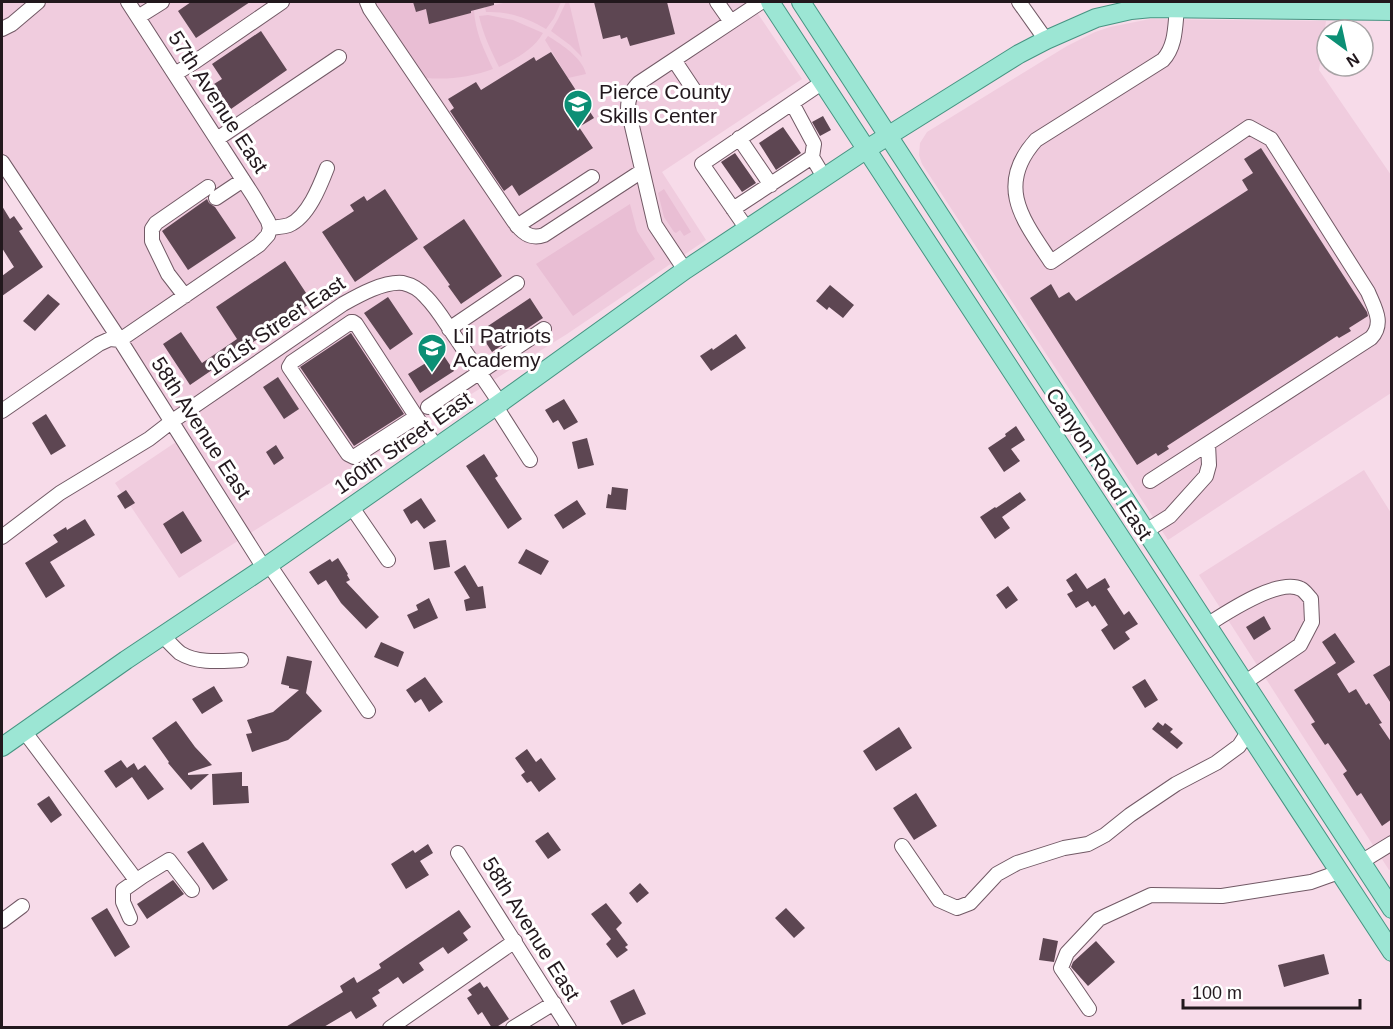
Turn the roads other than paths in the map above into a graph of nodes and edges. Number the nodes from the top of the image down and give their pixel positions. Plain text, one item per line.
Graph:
1 (38, 2) edge
2 (128, 2) edge
3 (162, 2) edge
4 (282, 2) edge
5 (367, 2) edge
6 (717, 2) edge
7 (761, 2) edge
8 (770, 2) edge
9 (801, 2) edge
10 (1019, 2) edge
11 (1177, 8) junction
12 (1392, 11) edge
13 (138, 17) junction
14 (730, 22) junction
15 (2, 29) edge
16 (1046, 40) junction
17 (339, 57) dead end
18 (674, 60) junction
19 (175, 74) junction
20 (823, 82) junction
21 (694, 90) dead end
22 (792, 103) junction
23 (889, 135) junction
24 (739, 138) junction
25 (216, 139) junction
26 (867, 149) junction
27 (812, 157) junction
28 (2, 162) edge
29 (327, 168) dead end
30 (642, 171) junction
31 (592, 177) dead end
32 (824, 177) junction
33 (243, 180) junction
34 (771, 185) junction
35 (733, 210) junction
36 (517, 226) junction
37 (270, 228) junction
38 (747, 229) junction
39 (685, 270) junction
40 (517, 283) dead end
41 (185, 296) junction
42 (449, 328) junction
43 (544, 329) dead end
44 (120, 340) junction
45 (479, 372) junction
46 (497, 404) junction
47 (428, 406) dead end
48 (2, 411) edge
49 (416, 417) junction
50 (171, 422) junction
51 (1208, 444) junction
52 (436, 447) junction
53 (530, 460) dead end
54 (1150, 481) dead end
55 (351, 506) junction
56 (1146, 531) junction
57 (2, 537) edge
58 (387, 560) dead end
59 (264, 568) junction
60 (1207, 625) junction
61 (163, 636) junction
62 (241, 660) dead end
63 (1244, 683) junction
64 (368, 711) dead end
65 (24, 731) junction
66 (1248, 732) junction
67 (2, 747) edge
68 (1392, 843) edge
69 (902, 846) dead end
70 (458, 853) dead end
71 (1361, 862) junction
72 (1339, 872) junction
73 (136, 880) junction
74 (192, 890) dead end
75 (22, 906) dead end
76 (1392, 909) edge
77 (130, 918) dead end
78 (2, 921) edge
79 (515, 941) junction
80 (1392, 952) edge
81 (554, 1003) junction
82 (1089, 1009) dead end
83 (390, 1028) edge
84 (513, 1028) edge
85 (569, 1028) edge

1 - 15 street
2 - 13 street, 57th Avenue East
3 - 13 street
4 - 19 street
5 - 36 street
6 - 14 street
7 - 14 street
8 - 20 main road, Canyon Road East
9 - 23 main road, Canyon Road East
10 - 16 street
11 - 12 main road, 160th Street East
11 - 16 main road, 160th Street East
11 - 51 street
13 - 19 street, 57th Avenue East
14 - 18 street
16 - 23 main road, 160th Street East
17 - 25 street
18 - 21 street
18 - 30 street
19 - 25 street, 57th Avenue East
20 - 22 street
20 - 26 main road, Canyon Road East
22 - 24 street
22 - 27 street
23 - 26 main road, 160th Street East
23 - 56 main road, Canyon Road East
24 - 34 street
24 - 35 street
25 - 33 street, 57th Avenue East
26 - 32 main road, 160th Street East
26 - 66 main road, Canyon Road East
27 - 32 street
27 - 34 street
28 - 44 street, 58th Avenue East
29 - 37 street
30 - 36 street
30 - 39 street
31 - 36 street
32 - 38 main road, 160th Street East
33 - 37 street, 57th Avenue East
33 - 41 street
34 - 35 street
35 - 38 street
37 - 41 street
38 - 39 main road, 160th Street East
39 - 46 main road, 160th Street East
40 - 42 street
41 - 44 street
42 - 45 street
42 - 50 street, 161st Street East
43 - 45 street
44 - 48 street
44 - 50 street, 58th Avenue East
45 - 46 street
45 - 47 street
46 - 52 main road, 160th Street East
46 - 53 street
49 - 49 street
49 - 52 street
50 - 57 street, 161st Street East
50 - 59 street, 58th Avenue East
51 - 54 street
51 - 56 street
52 - 55 main road, 160th Street East
55 - 58 street
55 - 59 main road, 160th Street East
56 - 60 main road, Canyon Road East
59 - 61 main road, 160th Street East
59 - 64 street, 58th Avenue East
60 - 63 main road, Canyon Road East
60 - 63 street
61 - 62 street
61 - 65 main road, 160th Street East
63 - 71 main road, Canyon Road East
65 - 67 main road, 160th Street East
65 - 73 street
66 - 69 street
66 - 72 main road, Canyon Road East
68 - 71 street
70 - 79 street, 58th Avenue East
71 - 76 main road, Canyon Road East
72 - 80 main road, Canyon Road East
72 - 82 street
73 - 74 street
73 - 77 street
75 - 78 street
79 - 81 street, 58th Avenue East
79 - 83 street
81 - 84 street
81 - 85 street, 58th Avenue East

